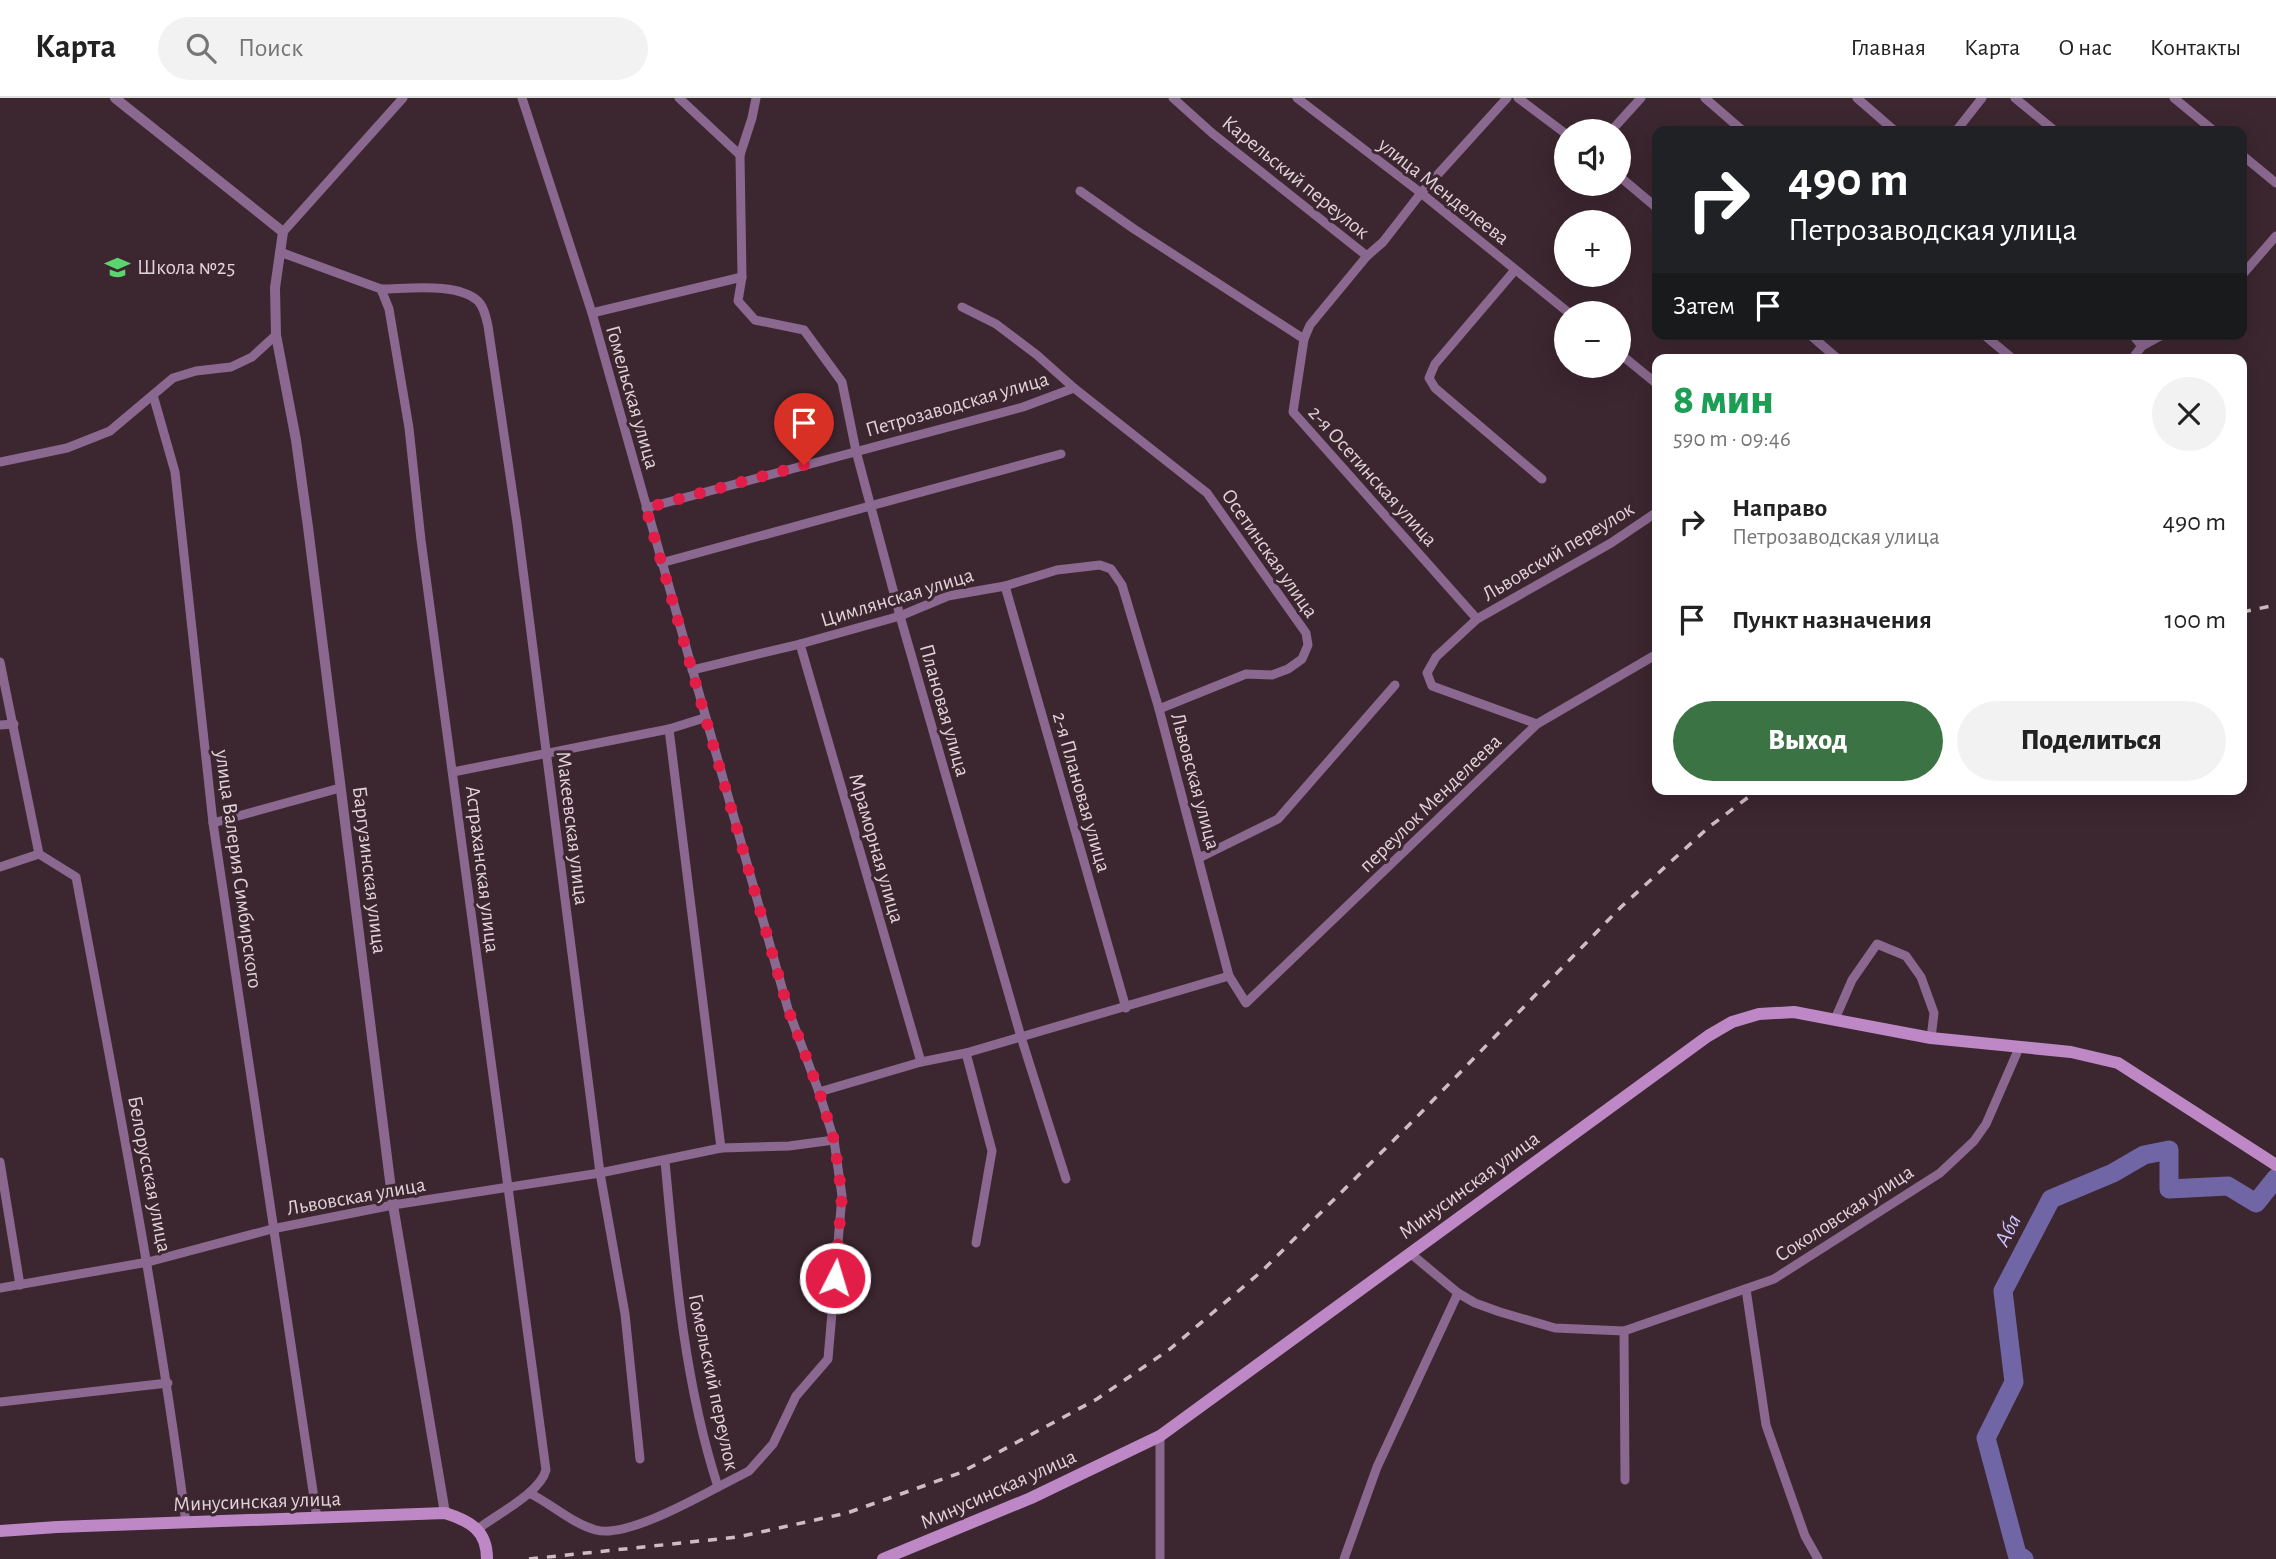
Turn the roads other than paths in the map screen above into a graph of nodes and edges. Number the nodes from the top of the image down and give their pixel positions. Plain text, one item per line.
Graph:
1 (115, 98) edge
2 (403, 98) edge
3 (522, 98) edge
4 (679, 98) edge
5 (756, 98) edge
6 (1173, 98) edge
7 (1297, 98) edge
8 (1507, 98) edge
9 (1518, 98) edge
10 (1641, 98) edge
11 (1704, 98) edge
12 (1857, 98) edge
13 (1982, 98) edge
14 (2015, 98) edge
15 (2174, 98) edge
16 (1622, 119) edge
17 (1554, 125) edge
18 (1737, 126) edge
19 (1889, 126) edge
20 (1960, 126) edge
21 (2048, 126) edge
22 (2208, 126) edge
23 (740, 155) junction
24 (2247, 159) edge
25 (2276, 183) edge
26 (1631, 186) edge
27 (1080, 191) dead end
28 (1421, 193) junction
29 (1652, 204) edge
30 (283, 232) junction
31 (2276, 236) edge
32 (280, 252) junction
33 (1367, 256) junction
34 (2247, 269) edge
35 (1515, 270) junction
36 (742, 277) junction
37 (381, 289) junction
38 (1554, 301) edge
39 (962, 307) dead end
40 (592, 313) junction
41 (275, 335) junction
42 (1304, 339) junction
43 (1816, 340) edge
44 (1990, 340) edge
45 (2137, 340) edge
46 (2153, 340) edge
47 (2142, 346) junction
48 (1832, 354) edge
49 (2007, 354) edge
50 (2136, 354) edge
51 (1631, 363) edge
52 (1652, 380) edge
53 (1074, 388) junction
54 (153, 395) junction
55 (856, 451) junction
56 (1060, 454) dead end
57 (0, 461) edge
58 (1542, 479) dead end
59 (872, 506) junction
60 (646, 508) junction
61 (1652, 515) edge
62 (661, 563) junction
63 (1111, 569) joint
64 (1005, 586) junction
65 (900, 616) junction
66 (1477, 619) junction
67 (800, 644) junction
68 (1652, 657) edge
69 (0, 662) edge
70 (692, 670) junction
71 (1395, 685) dead end
72 (1159, 709) junction
73 (704, 718) junction
74 (14, 724) junction
75 (1537, 724) junction
76 (0, 725) edge
77 (669, 729) junction
78 (546, 752) junction
79 (453, 772) junction
80 (340, 788) junction
81 (213, 822) junction
82 (39, 854) junction
83 (1199, 858) junction
84 (0, 867) edge
85 (1229, 976) junction
86 (1246, 1003) joint
87 (1126, 1008) junction
88 (1835, 1019) junction
89 (1021, 1037) junction
90 (1931, 1038) junction
91 (2019, 1048) junction
92 (967, 1053) junction
93 (921, 1062) junction
94 (819, 1091) junction
95 (834, 1140) junction
96 (721, 1148) junction
97 (665, 1161) junction
98 (0, 1162) edge
99 (2276, 1165) edge
100 (600, 1173) junction
101 (1066, 1179) dead end
102 (507, 1188) junction
103 (393, 1205) junction
104 (272, 1229) junction
105 (976, 1243) dead end
106 (1410, 1253) junction
107 (148, 1262) junction
108 (20, 1285) junction
109 (0, 1288) edge
110 (1746, 1289) junction
111 (1458, 1293) junction
112 (1624, 1331) junction
113 (168, 1383) junction
114 (0, 1402) edge
115 (1160, 1436) junction
116 (640, 1459) dead end
117 (1625, 1480) dead end
118 (718, 1487) junction
119 (529, 1493) junction
120 (445, 1513) junction
121 (317, 1518) junction
122 (186, 1523) junction
123 (478, 1529) junction
124 (0, 1531) edge
125 (901, 1556) edge
126 (487, 1559) edge
127 (883, 1559) edge
128 (1160, 1559) edge
129 (1344, 1559) edge
130 (1818, 1559) edge

1 - 30 street
2 - 30 street
3 - 40 street, Гомельская улица
4 - 23 street
5 - 23 street
6 - 33 street, Карельский переулок
7 - 28 street, улица Менделеева
8 - 28 street
9 - 17 street
10 - 16 street
11 - 18 street
12 - 19 street
13 - 20 street
14 - 21 street
15 - 22 street
23 - 36 street
24 - 25 street
26 - 29 street
27 - 42 street
28 - 33 street
28 - 35 street, улица Менделеева
30 - 32 street, Баргузинская улица
31 - 34 street
32 - 37 street
32 - 41 street, Баргузинская улица
33 - 42 street
35 - 38 street, улица Менделеева
35 - 58 street
36 - 40 street
36 - 55 street, Плановая улица
37 - 78 street, Макеевская улица
37 - 79 street, Астраханская улица
39 - 53 street, Осетинская улица
40 - 60 street, Гомельская улица
41 - 54 street
41 - 80 street, Баргузинская улица
42 - 66 street, 2-я Осетинская улица
43 - 48 street
44 - 49 street
45 - 47 street
46 - 47 street
47 - 50 street
51 - 52 street
53 - 55 street, Петрозаводская улица
53 - 72 street, Осетинская улица
54 - 57 street
54 - 81 street, улица Валерия Симбирского
55 - 59 street, Плановая улица
55 - 60 street, Петрозаводская улица
56 - 59 street
59 - 62 street
59 - 65 street, Плановая улица
60 - 62 street, Гомельская улица
61 - 66 street, Львовский переулок
62 - 70 street, Гомельская улица
63 - 64 street, Цимлянская улица
63 - 72 street, Львовская улица
64 - 65 street, Цимлянская улица
64 - 87 street, 2-я Плановая улица
65 - 67 street, Цимлянская улица
65 - 89 street, Плановая улица
66 - 75 street, Львовский переулок
67 - 70 street, Цимлянская улица
67 - 93 street, Мраморная улица
68 - 75 street, переулок Менделеева
69 - 74 street
70 - 73 street, Гомельская улица
71 - 83 street
72 - 83 street, Львовская улица
73 - 77 street
73 - 94 street, Гомельская улица
74 - 76 street
74 - 82 street
75 - 86 street, переулок Менделеева
77 - 78 street
77 - 96 street
78 - 79 street
78 - 100 street, Макеевская улица
79 - 102 street, Астраханская улица
80 - 81 street
80 - 103 street, Баргузинская улица
81 - 104 street, улица Валерия Симбирского
82 - 84 street
82 - 107 street, Белорусская улица
83 - 85 street, Львовская улица
85 - 86 street, Львовская улица
85 - 87 street
87 - 89 street
88 - 90 main road, Минусинская улица
88 - 90 street
88 - 106 main road, Минусинская улица
89 - 92 street
89 - 101 street, Плановая улица
90 - 91 main road, Минусинская улица
91 - 99 main road, Минусинская улица
91 - 110 street, Соколовская улица
92 - 93 street
92 - 105 street
93 - 94 street
94 - 95 street, Гомельская улица
95 - 96 street, Львовская улица
95 - 118 street, Гомельская улица
96 - 97 street, Львовская улица
97 - 100 street, Львовская улица
97 - 118 street, Гомельский переулок
98 - 108 street
100 - 102 street, Львовская улица
100 - 116 street, Макеевская улица
102 - 103 street, Львовская улица
102 - 119 street, Астраханская улица
103 - 104 street, Львовская улица
103 - 120 street, Баргузинская улица
104 - 107 street, Львовская улица
104 - 121 street, улица Валерия Симбирского
106 - 111 street, Соколовская улица
106 - 115 main road, Минусинская улица
107 - 108 street, Львовская улица
107 - 113 street, Белорусская улица
108 - 109 street, Львовская улица
110 - 112 street, Соколовская улица
110 - 130 street
111 - 112 street, Соколовская улица
111 - 129 street
112 - 117 street
113 - 114 street
113 - 122 street, Белорусская улица
115 - 125 main road, Минусинская улица
115 - 128 street
118 - 119 street, Гомельский переулок
119 - 123 street, Астраханская улица
120 - 121 main road, Минусинская улица
120 - 123 main road, Минусинская улица
121 - 122 main road, Минусинская улица
122 - 124 main road, Минусинская улица
123 - 126 main road
125 - 127 main road, Минусинская улица

